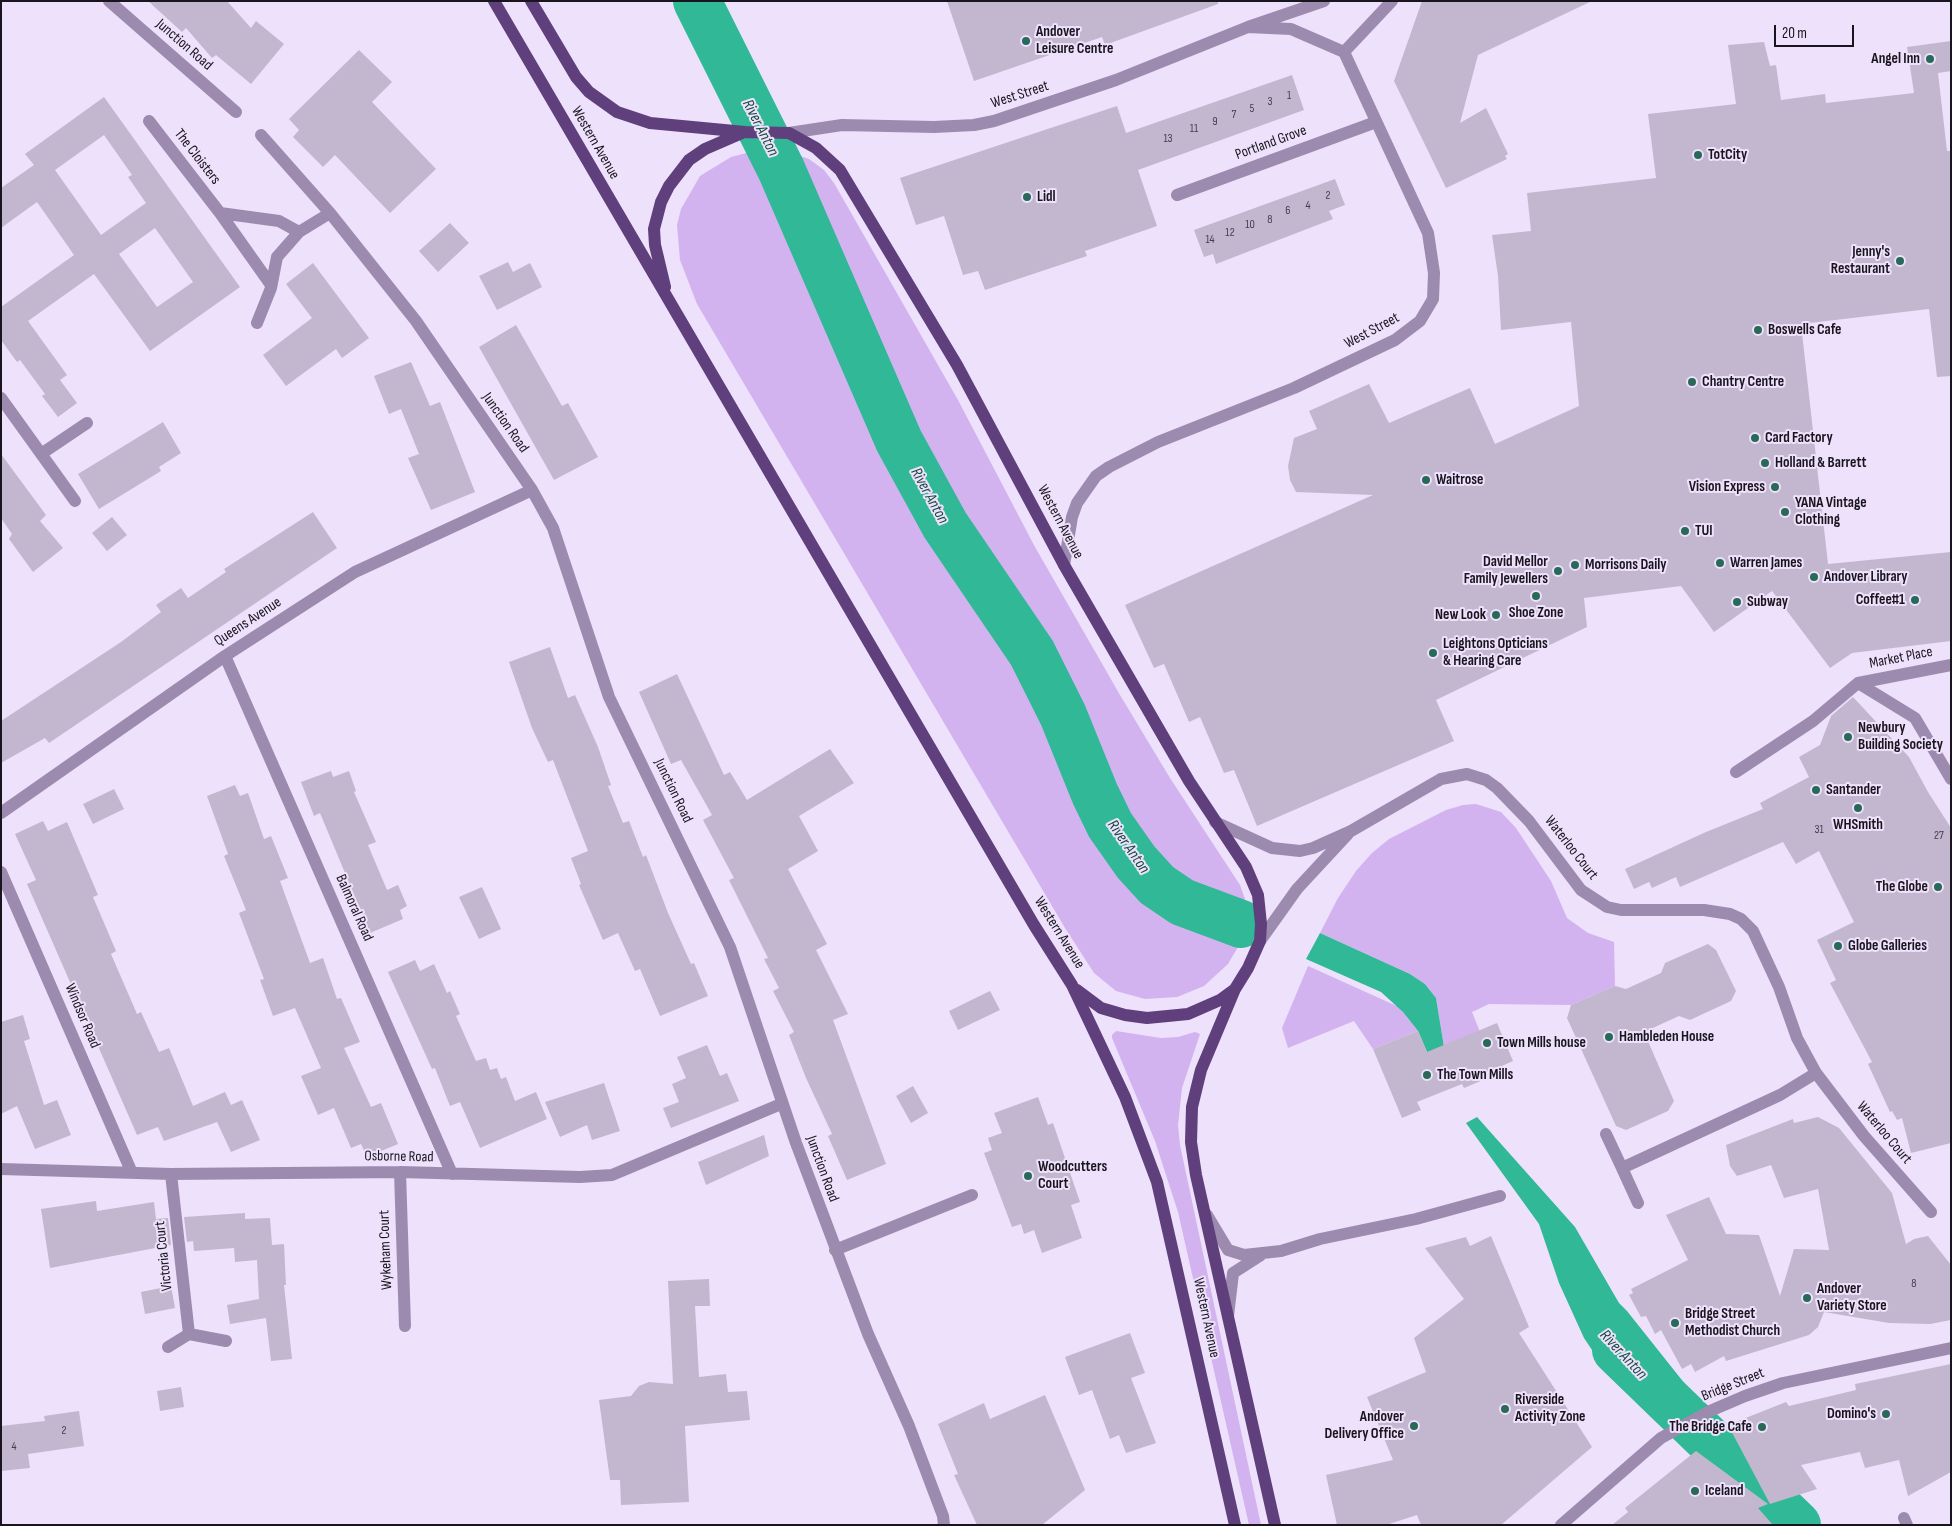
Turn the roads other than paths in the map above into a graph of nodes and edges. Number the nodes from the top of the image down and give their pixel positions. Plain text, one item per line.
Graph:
1 (109, 1) edge
2 (494, 1) edge
3 (530, 1) edge
4 (1324, 1) edge
5 (1392, 1) edge
6 (1248, 27) junction
7 (1344, 52) junction
8 (236, 112) dead end
9 (149, 121) dead end
10 (1376, 122) junction
11 (745, 132) junction
12 (784, 133) junction
13 (261, 135) dead end
14 (1177, 194) dead end
15 (220, 212) junction
16 (330, 213) junction
17 (299, 232) junction
18 (271, 285) junction
19 (668, 302) junction
20 (256, 324) dead end
21 (1, 398) edge
22 (87, 423) dead end
23 (41, 454) junction
24 (532, 490) junction
25 (75, 501) dead end
26 (1064, 565) junction
27 (225, 656) junction
28 (1951, 665) edge
29 (1858, 682) junction
30 (1736, 772) dead end
31 (1951, 779) edge
32 (1, 813) edge
33 (1215, 822) junction
34 (1351, 831) junction
35 (1, 872) edge
36 (1260, 941) junction
37 (1072, 985) junction
38 (1235, 989) junction
39 (1816, 1073) junction
40 (781, 1104) junction
41 (1606, 1134) dead end
42 (1622, 1168) junction
43 (1, 1169) edge
44 (400, 1172) junction
45 (132, 1173) junction
46 (171, 1174) junction
47 (452, 1174) junction
48 (972, 1195) dead end
49 (1500, 1196) dead end
50 (1638, 1203) dead end
51 (1203, 1209) junction
52 (1931, 1212) dead end
53 (835, 1250) junction
54 (1266, 1253) junction
55 (1228, 1316) junction
56 (405, 1326) dead end
57 (189, 1334) junction
58 (226, 1341) dead end
59 (168, 1347) dead end
60 (1951, 1348) edge
61 (944, 1525) edge
62 (1235, 1525) edge
63 (1275, 1525) edge
64 (1561, 1525) edge

1 - 8 street, Junction Road
2 - 19 main road, Western Avenue
3 - 11 main road, Western Avenue
4 - 6 street, West Street
5 - 7 street
6 - 7 street, West Street
6 - 12 street, West Street
7 - 10 street, West Street
9 - 15 street, The Cloisters
10 - 14 street, Portland Grove
10 - 26 street, West Street
11 - 12 main road, Western Avenue
11 - 19 main road, Western Avenue
12 - 26 main road, Western Avenue
13 - 16 street, Junction Road
15 - 17 street
15 - 18 street, The Cloisters
16 - 17 street
16 - 24 street, Junction Road
17 - 18 street
18 - 20 street
19 - 37 main road, Western Avenue
21 - 23 street
22 - 23 street
23 - 25 street
24 - 27 street, Queens Avenue
24 - 40 street, Junction Road
26 - 33 main road, Western Avenue
27 - 32 street, Queens Avenue
27 - 47 street, Balmoral Road
28 - 29 street, Market Place
29 - 30 street
29 - 31 street
33 - 34 street, Waterloo Court
33 - 36 main road, Western Avenue
34 - 36 street, Waterloo Court
34 - 39 street, Waterloo Court
35 - 45 street, Windsor Road
36 - 38 main road, Western Avenue
37 - 38 main road, Western Avenue
37 - 62 main road, Western Avenue
38 - 51 main road, Western Avenue
39 - 42 street
39 - 52 street, Waterloo Court
40 - 47 street, Osborne Road
40 - 53 street, Junction Road
41 - 42 street
42 - 50 street
43 - 45 street, Osborne Road
44 - 46 street, Osborne Road
44 - 47 street, Osborne Road
44 - 56 street, Wykeham Court
45 - 46 street, Osborne Road
46 - 57 street, Victoria Court
48 - 53 street
49 - 54 street
51 - 54 street
51 - 55 main road, Western Avenue
53 - 61 street, Junction Road
54 - 55 street
55 - 63 main road, Western Avenue
57 - 58 street
57 - 59 street
60 - 64 street, Bridge Street

